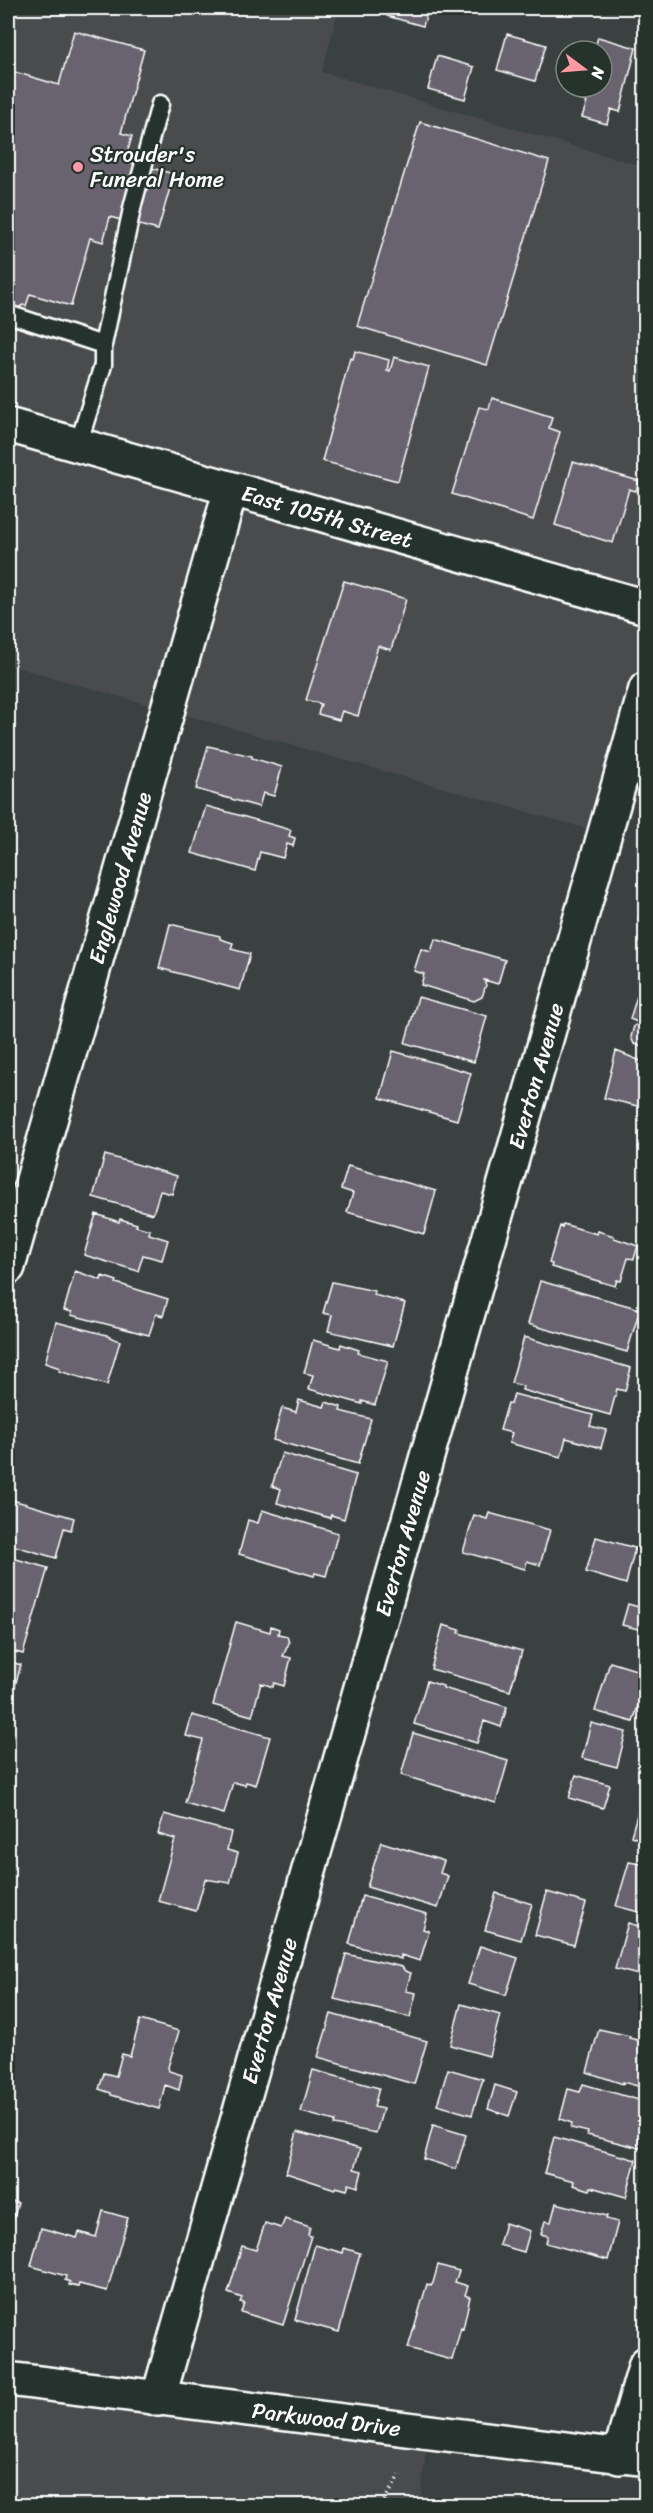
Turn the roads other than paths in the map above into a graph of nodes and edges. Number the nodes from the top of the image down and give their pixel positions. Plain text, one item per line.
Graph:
1 (160, 104) dead end
2 (8, 314) edge
3 (103, 345) junction
4 (8, 425) edge
5 (78, 445) junction
6 (231, 489) junction
7 (645, 607) edge
8 (645, 689) edge
9 (8, 1267) edge
10 (645, 2364) edge
11 (8, 2379) edge
12 (158, 2399) junction
13 (632, 2458) edge

1 - 3 lane
2 - 3 lane
3 - 5 lane
4 - 5 street, East 105th Street
5 - 6 street, East 105th Street
6 - 7 street, East 105th Street
6 - 9 street, Englewood Avenue
8 - 12 street, Everton Avenue
10 - 13 street
11 - 12 street, Parkwood Drive
12 - 13 street, Parkwood Drive

